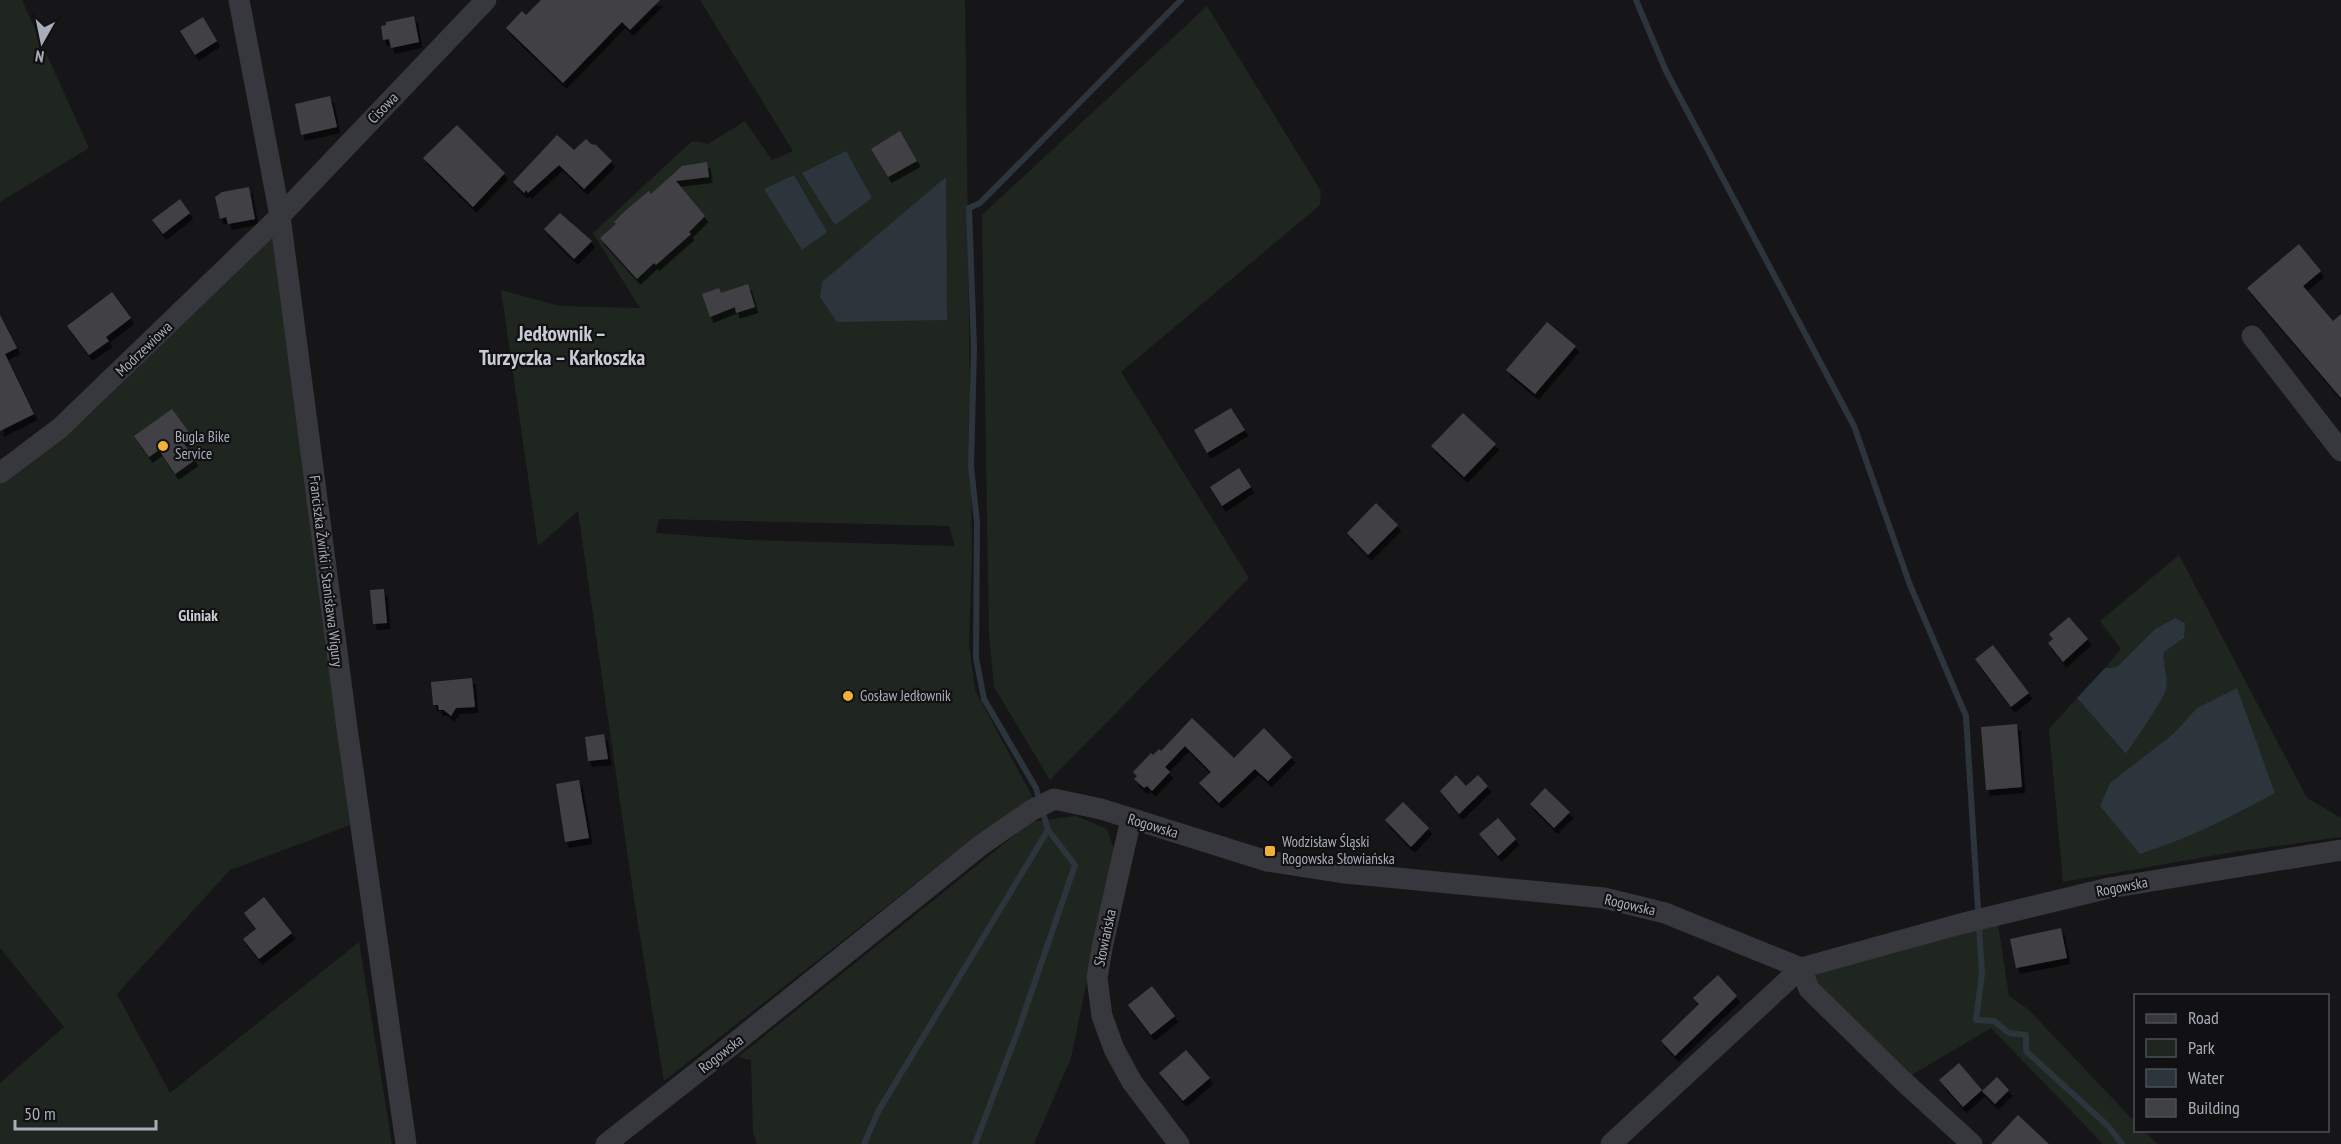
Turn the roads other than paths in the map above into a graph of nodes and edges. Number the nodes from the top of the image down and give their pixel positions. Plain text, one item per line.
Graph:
1 (239, 0) edge
2 (486, 0) edge
3 (280, 216) junction
4 (2252, 336) dead end
5 (2341, 451) edge
6 (0, 473) edge
7 (1131, 819) junction
8 (2341, 850) edge
9 (1802, 968) junction
10 (406, 1144) edge
11 (606, 1144) edge
12 (1179, 1144) edge
13 (1611, 1144) edge
14 (1972, 1144) edge

1 - 3 street, Franciszka Żwirki i Stanisława Wigury
2 - 3 street, Cisowa
3 - 6 street, Modrzewiowa
3 - 10 street, Franciszka Żwirki i Stanisława Wigury
4 - 5 street
7 - 9 street, Rogowska
7 - 11 street, Rogowska
7 - 12 street, Słowiańska
8 - 9 street, Rogowska
9 - 13 street, Rogowska
9 - 14 street

